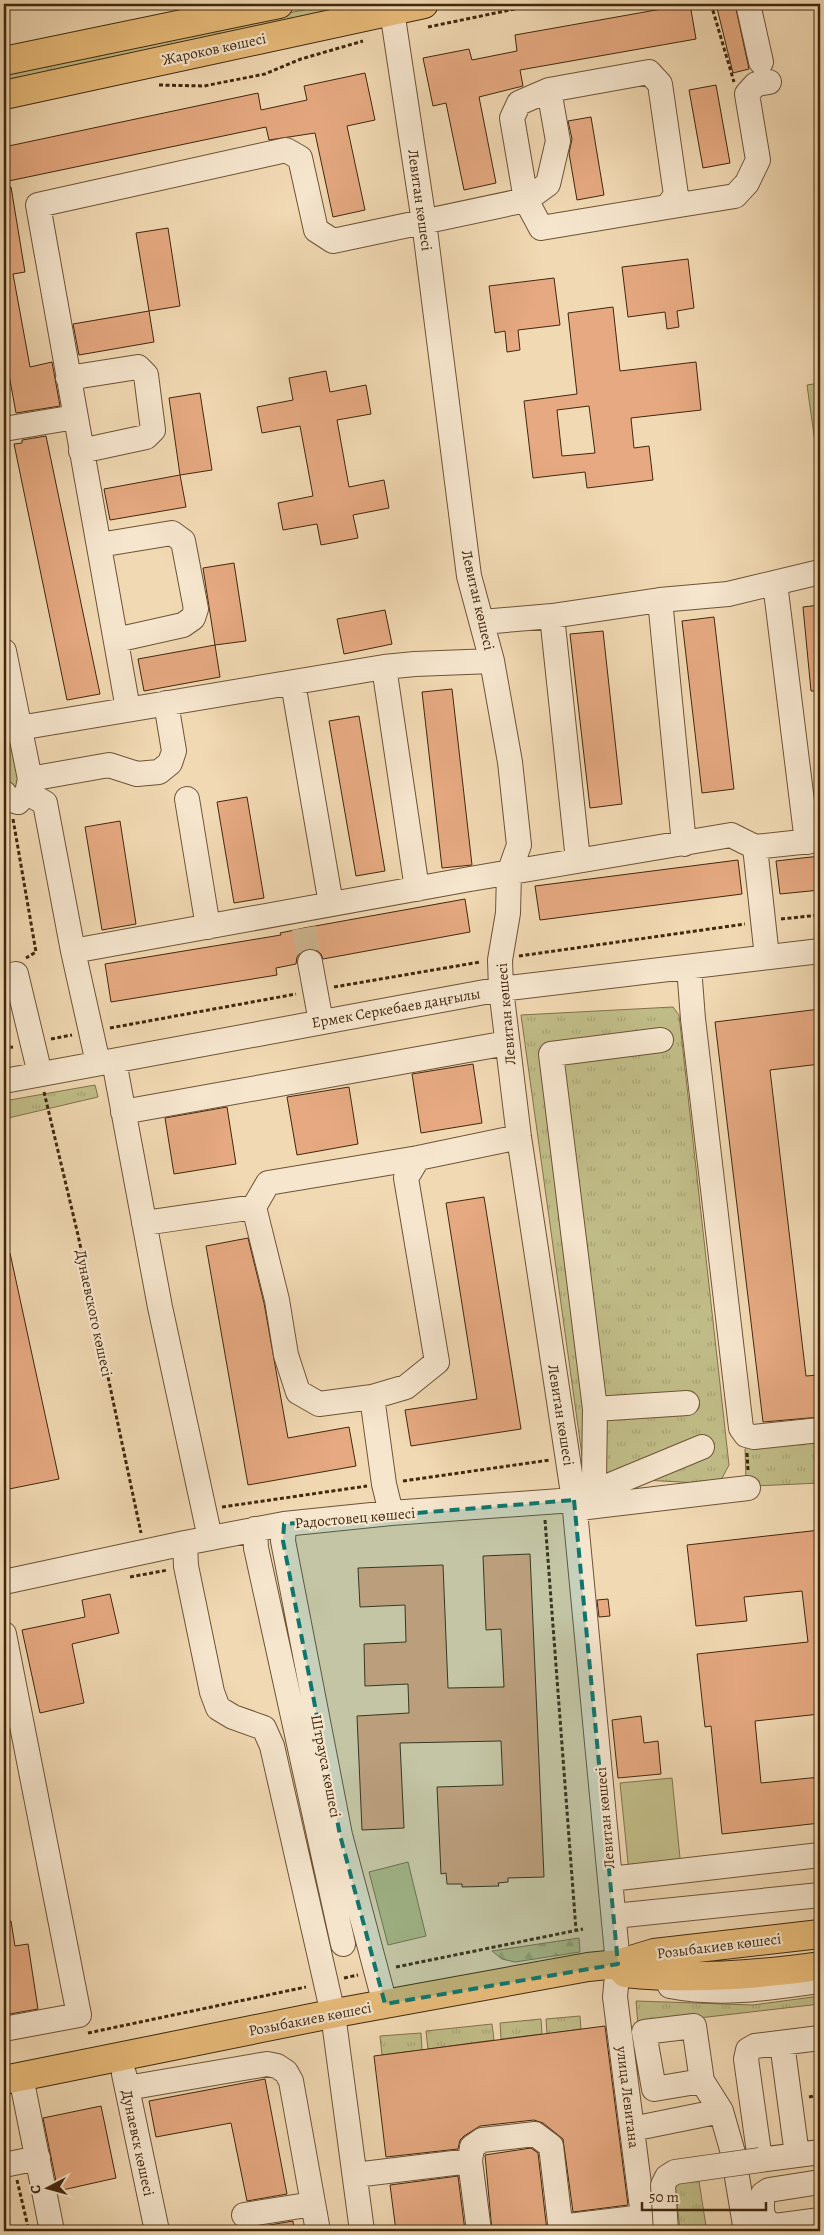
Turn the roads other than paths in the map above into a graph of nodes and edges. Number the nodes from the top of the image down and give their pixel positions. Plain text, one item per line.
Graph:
1 (279, 4) edge
2 (748, 4) edge
3 (392, 11) junction
4 (425, 16) edge
5 (4, 61) edge
6 (549, 90) junction
7 (4, 95) edge
8 (526, 200) junction
9 (667, 207) junction
10 (424, 222) junction
11 (68, 378) junction
12 (75, 417) junction
13 (4, 429) edge
14 (82, 451) junction
15 (99, 545) junction
16 (820, 572) edge
17 (775, 583) junction
18 (660, 600) junction
19 (552, 616) junction
20 (482, 622) junction
21 (116, 640) junction
22 (4, 651) edge
23 (492, 661) junction
24 (384, 667) junction
25 (293, 684) junction
26 (166, 703) junction
27 (128, 709) junction
28 (20, 728) junction
29 (16, 799) edge
30 (187, 799) dead end
31 (814, 841) edge
32 (684, 844) junction
33 (755, 847) junction
34 (578, 860) junction
35 (509, 873) junction
36 (417, 889) junction
37 (332, 904) junction
38 (208, 927) junction
39 (820, 951) edge
40 (73, 952) junction
41 (767, 957) junction
42 (310, 962) tunnel mouth
43 (689, 967) junction
44 (10, 976) edge
45 (501, 990) junction
46 (321, 1022) junction
47 (660, 1040) dead end
48 (507, 1043) junction
49 (106, 1062) junction
50 (40, 1074) junction
51 (4, 1081) edge
52 (123, 1112) junction
53 (519, 1137) junction
54 (418, 1158) junction
55 (254, 1207) junction
56 (144, 1223) junction
57 (372, 1396) junction
58 (687, 1403) dead end
59 (595, 1410) junction
60 (820, 1430) edge
61 (702, 1447) dead end
62 (748, 1488) road end
63 (576, 1500) junction
64 (391, 1513) junction
65 (284, 1524) junction
66 (255, 1529) junction
67 (210, 1538) junction
68 (185, 1543) junction
69 (4, 1582) edge
70 (4, 1634) edge
71 (820, 1855) edge
72 (611, 1882) junction
73 (820, 1895) edge
74 (614, 1916) junction
75 (820, 1934) edge
76 (343, 1944) dead end
77 (820, 1966) edge
78 (622, 1968) junction
79 (820, 1981) edge
80 (385, 2004) junction
81 (333, 2014) junction
82 (4, 2029) edge
83 (820, 2038) edge
84 (782, 2043) junction
85 (120, 2056) junction
86 (12, 2078) edge
87 (702, 2081) dead end
88 (127, 2088) junction
89 (721, 2111) junction
90 (632, 2129) junction
91 (809, 2154) edge
92 (38, 2158) junction
93 (760, 2160) junction
94 (470, 2161) junction
95 (5, 2165) edge
96 (355, 2175) junction
97 (820, 2182) edge
98 (313, 2204) junction
99 (244, 2216) dead end
100 (820, 2220) edge
101 (644, 2224) edge
102 (561, 2229) edge
103 (52, 2231) edge
104 (157, 2231) edge
105 (318, 2231) edge
106 (362, 2231) edge
107 (479, 2231) edge
108 (666, 2231) edge
109 (746, 2231) edge

1 - 5 main road, Жароков көшесі
2 - 9 street
3 - 4 main road, Жароков көшесі
3 - 7 main road, Жароков көшесі
3 - 10 street, Левитан көшесі
6 - 8 street
6 - 8 street
6 - 9 street
8 - 9 street
8 - 10 street
10 - 11 street
10 - 20 street, Левитан көшесі
11 - 12 street
11 - 14 street
12 - 13 street
12 - 14 street
14 - 15 street
15 - 21 street
15 - 21 street
16 - 17 street
17 - 18 street
17 - 31 street
18 - 19 street
18 - 32 street
19 - 20 street
19 - 34 street
20 - 23 street, Левитан көшесі
21 - 27 street
22 - 28 street
23 - 24 street
23 - 35 street, Левитан көшесі
24 - 25 street
24 - 36 street
25 - 26 street
25 - 37 street
26 - 27 street
26 - 29 street
27 - 28 street
28 - 29 street
29 - 40 street
30 - 38 street
31 - 33 street
32 - 33 street
32 - 34 street
33 - 41 street
34 - 35 street
35 - 36 street
35 - 45 street, Левитан көшесі
36 - 37 street
37 - 38 street
38 - 40 street
39 - 41 street, Ермек Серкебаев даңғылы
40 - 49 street
41 - 43 street, Ермек Серкебаев даңғылы
42 - 46 street
43 - 45 street, Ермек Серкебаев даңғылы
43 - 60 street
44 - 50 street
45 - 46 street, Ермек Серкебаев даңғылы
45 - 48 street, Левитан көшесі
46 - 49 street, Ермек Серкебаев даңғылы
47 - 59 street
48 - 52 street
48 - 53 street, Левитан көшесі
49 - 50 street, Ермек Серкебаев даңғылы
49 - 52 street
50 - 51 street, Ермек Серкебаев даңғылы
52 - 56 street
53 - 54 street
53 - 63 street, Левитан көшесі
54 - 55 street
54 - 57 street
55 - 56 street
55 - 57 street
56 - 67 street
57 - 64 street
58 - 59 street
59 - 63 street
61 - 63 street, Радостовец көшесі
62 - 63 street, Радостовец көшесі
63 - 64 street, Радостовец көшесі
63 - 72 street, Левитан көшесі
64 - 65 street, Радостовец көшесі
65 - 66 street, Радостовец көшесі
65 - 80 street, Штрауса көшесі
66 - 67 street, Радостовец көшесі
66 - 76 street
67 - 68 street, Радостовец көшесі
68 - 69 street, Радостовец көшесі
68 - 81 street
70 - 82 street
71 - 72 street
72 - 74 street, Левитан көшесі
73 - 74 street
74 - 78 street, Левитан көшесі
75 - 78 main road, Розыбакиев көшесі
77 - 78 main road, Розыбакиев көшесі
78 - 79 street
78 - 80 main road, Розыбакиев көшесі
78 - 90 street, улица Левитана
80 - 81 main road, Розыбакиев көшесі
81 - 85 main road, Розыбакиев көшесі
81 - 96 street
83 - 84 street
84 - 91 street
84 - 93 street
85 - 86 main road, Розыбакиев көшесі
85 - 88 street, Дунаевск көшесі
86 - 92 street
87 - 89 street
88 - 98 street
88 - 104 street, Дунаевск көшесі
89 - 90 street
89 - 109 street
90 - 101 street, улица Левитана
91 - 93 street
92 - 95 street
92 - 103 street
93 - 108 street, bridge
94 - 96 street
94 - 102 street
94 - 107 street
96 - 106 street
97 - 100 street
98 - 99 street
98 - 105 street
101 - 102 street

